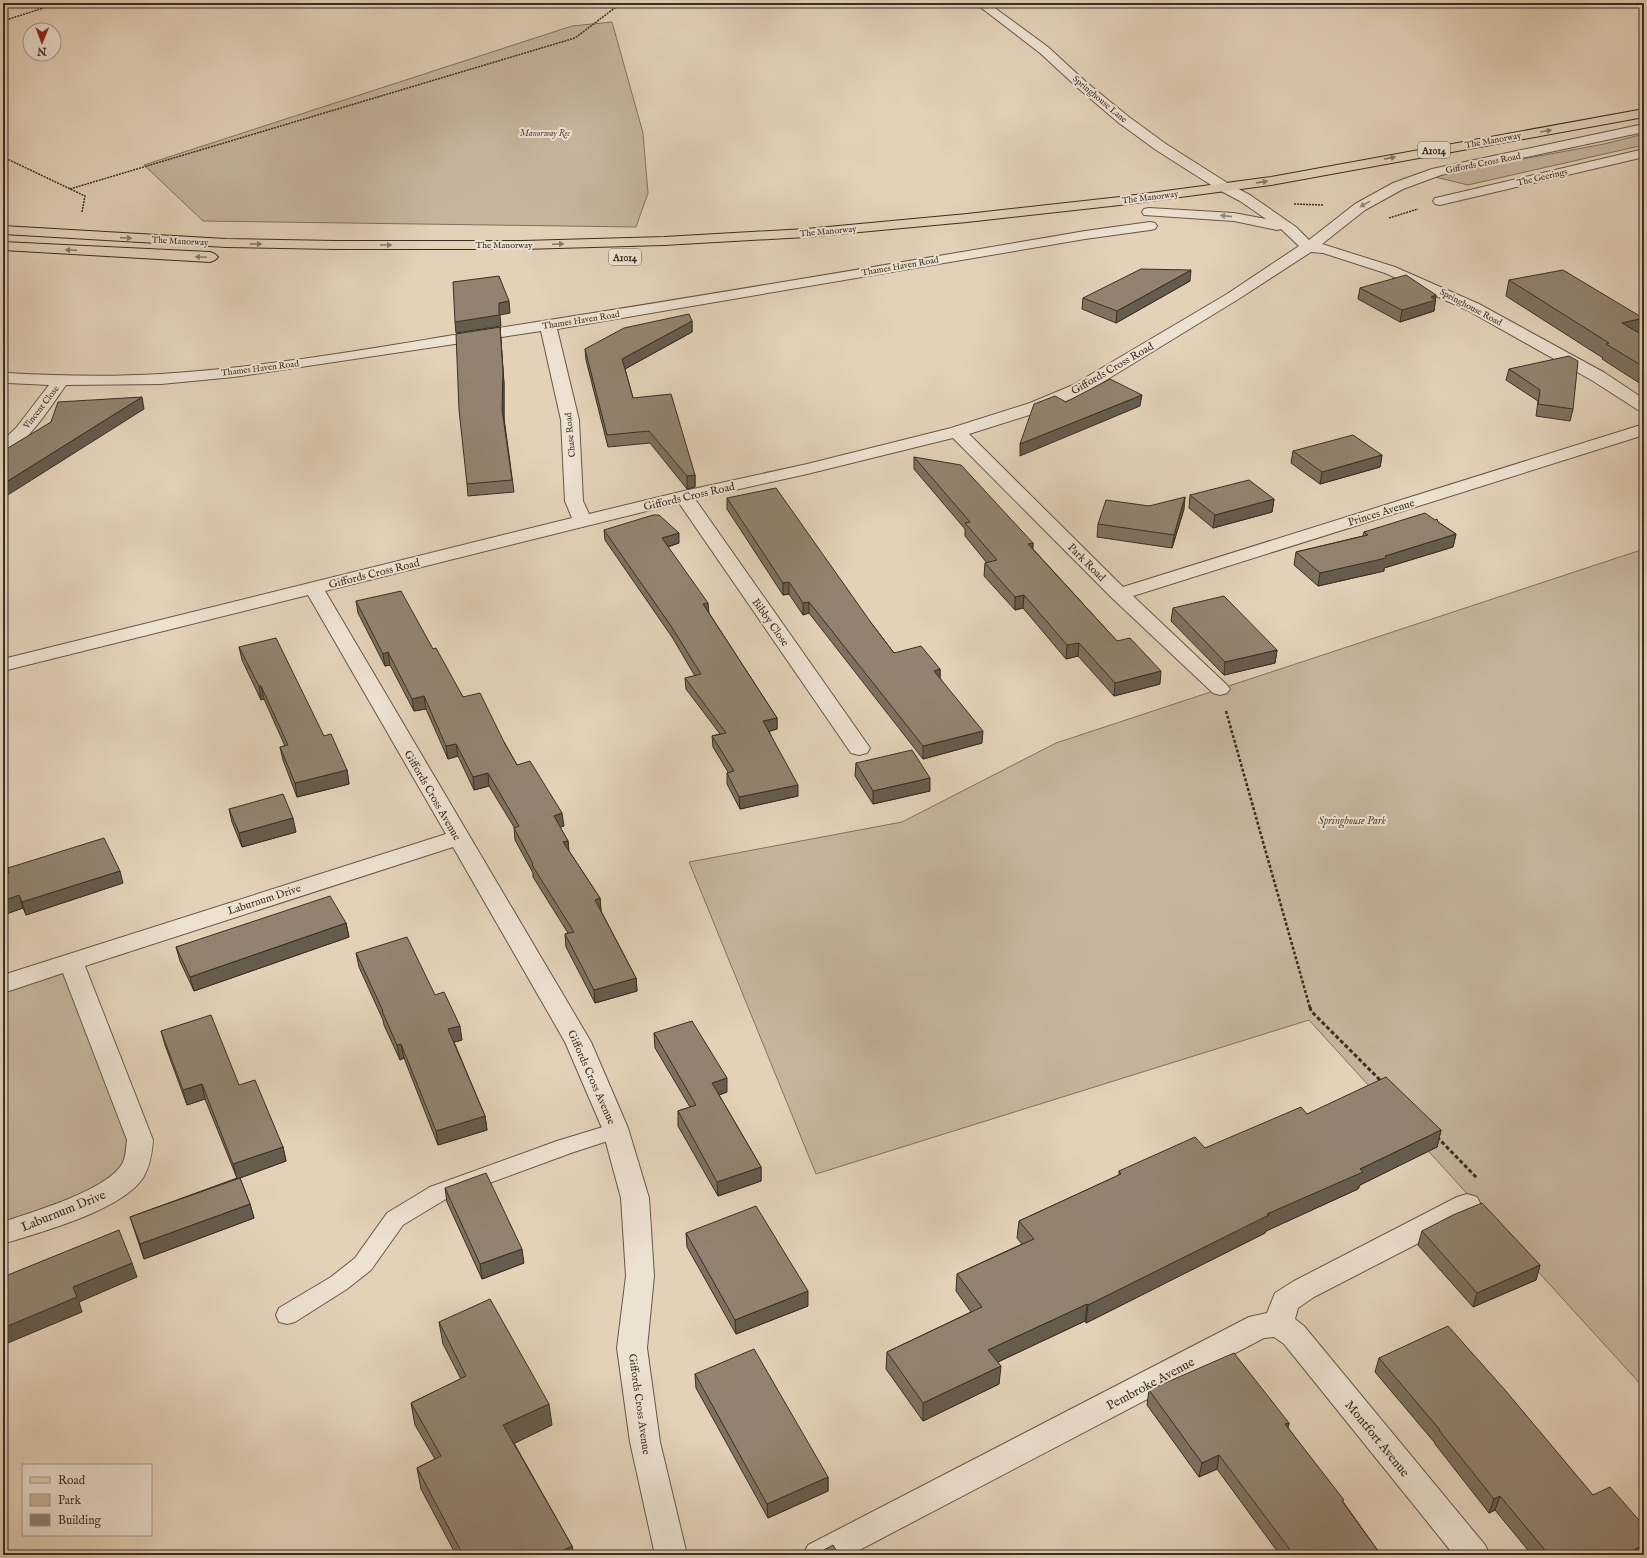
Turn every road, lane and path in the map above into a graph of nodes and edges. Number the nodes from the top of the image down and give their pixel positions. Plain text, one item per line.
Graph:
1 (59, 3) edge
2 (624, 3) edge
3 (981, 3) edge
4 (3, 21) edge
5 (1644, 113) edge
6 (1644, 127) edge
7 (1644, 153) edge
8 (3, 157) edge
9 (1224, 187) junction
10 (70, 189) junction
11 (1245, 198) junction
12 (1298, 201) dead end
13 (1440, 201) joint
14 (1302, 204) dead end
15 (1134, 214) dead end
16 (1384, 218) dead end
17 (1149, 219) junction
18 (1003, 228) dead end
19 (1334, 228) junction
20 (3, 230) edge
21 (1291, 230) junction
22 (78, 235) junction
23 (892, 239) dead end
24 (3, 246) edge
25 (1308, 247) junction
26 (226, 258) dead end
27 (548, 326) junction
28 (8, 378) dead end
29 (61, 381) junction
30 (1644, 406) edge
31 (1644, 430) edge
32 (957, 432) junction
33 (3, 449) edge
34 (684, 496) junction
35 (583, 521) junction
36 (314, 588) junction
37 (1119, 594) junction
38 (3, 665) edge
39 (1220, 689) joint
40 (859, 748) dead end
41 (458, 838) junction
42 (71, 961) junction
43 (3, 984) edge
44 (1383, 1083) edge
45 (616, 1131) junction
46 (1432, 1132) edge
47 (1467, 1205) joint
48 (3, 1233) edge
49 (288, 1315) dead end
50 (1279, 1324) junction
51 (671, 1555) edge
52 (819, 1555) edge
53 (1474, 1555) edge

1 - 4 path
2 - 10 path
3 - 9 street, Springhouse Lane
9 -> 5 main road, The Manorway / A1014
6 - 11 main road, The Manorway / A1014
6 -> 19 street, Giffords Cross Road
7 - 13 street, The Geerings
8 - 10 path
9 - 11 street, Springhouse Lane
22 -> 9 main road, The Manorway / A1014
10 - 22 path
11 - 17 main road, The Manorway / A1014
11 - 21 street
12 - 14 path
13 - 16 path
15 - 17 main road, The Manorway / A1014
21 -> 17 street
17 - 27 street, Thames Haven Road
18 - 23 main road
19 - 21 street, Giffords Cross Road
19 - 25 street, Giffords Cross Road
20 - 22 main road, The Manorway / A1014
21 - 25 street
26 -> 24 main road, The Manorway
25 - 30 street, Springhouse Road
25 - 32 street, Giffords Cross Road
27 - 29 street, Thames Haven Road
27 - 35 street, Chase Road
28 - 29 street, Thames Haven Road
29 - 33 street, Vincent Close
31 - 37 street, Princes Avenue
32 - 34 street, Giffords Cross Road
32 - 37 street, Park Road
34 - 35 street, Giffords Cross Road
34 - 40 street, Bibby Close
35 - 36 street, Giffords Cross Road
36 - 38 street, Giffords Cross Road
36 - 41 street, Giffords Cross Avenue
37 - 39 street, Park Road
39 - 44 path
41 - 42 street, Laburnum Drive
41 - 45 street, Giffords Cross Avenue
42 - 43 street, Laburnum Drive
42 - 48 street, Laburnum Drive
45 - 49 lane
45 - 51 street, Giffords Cross Avenue
46 - 47 path
47 - 50 street
50 - 52 street, Pembroke Avenue
50 - 53 street, Montfort Avenue

